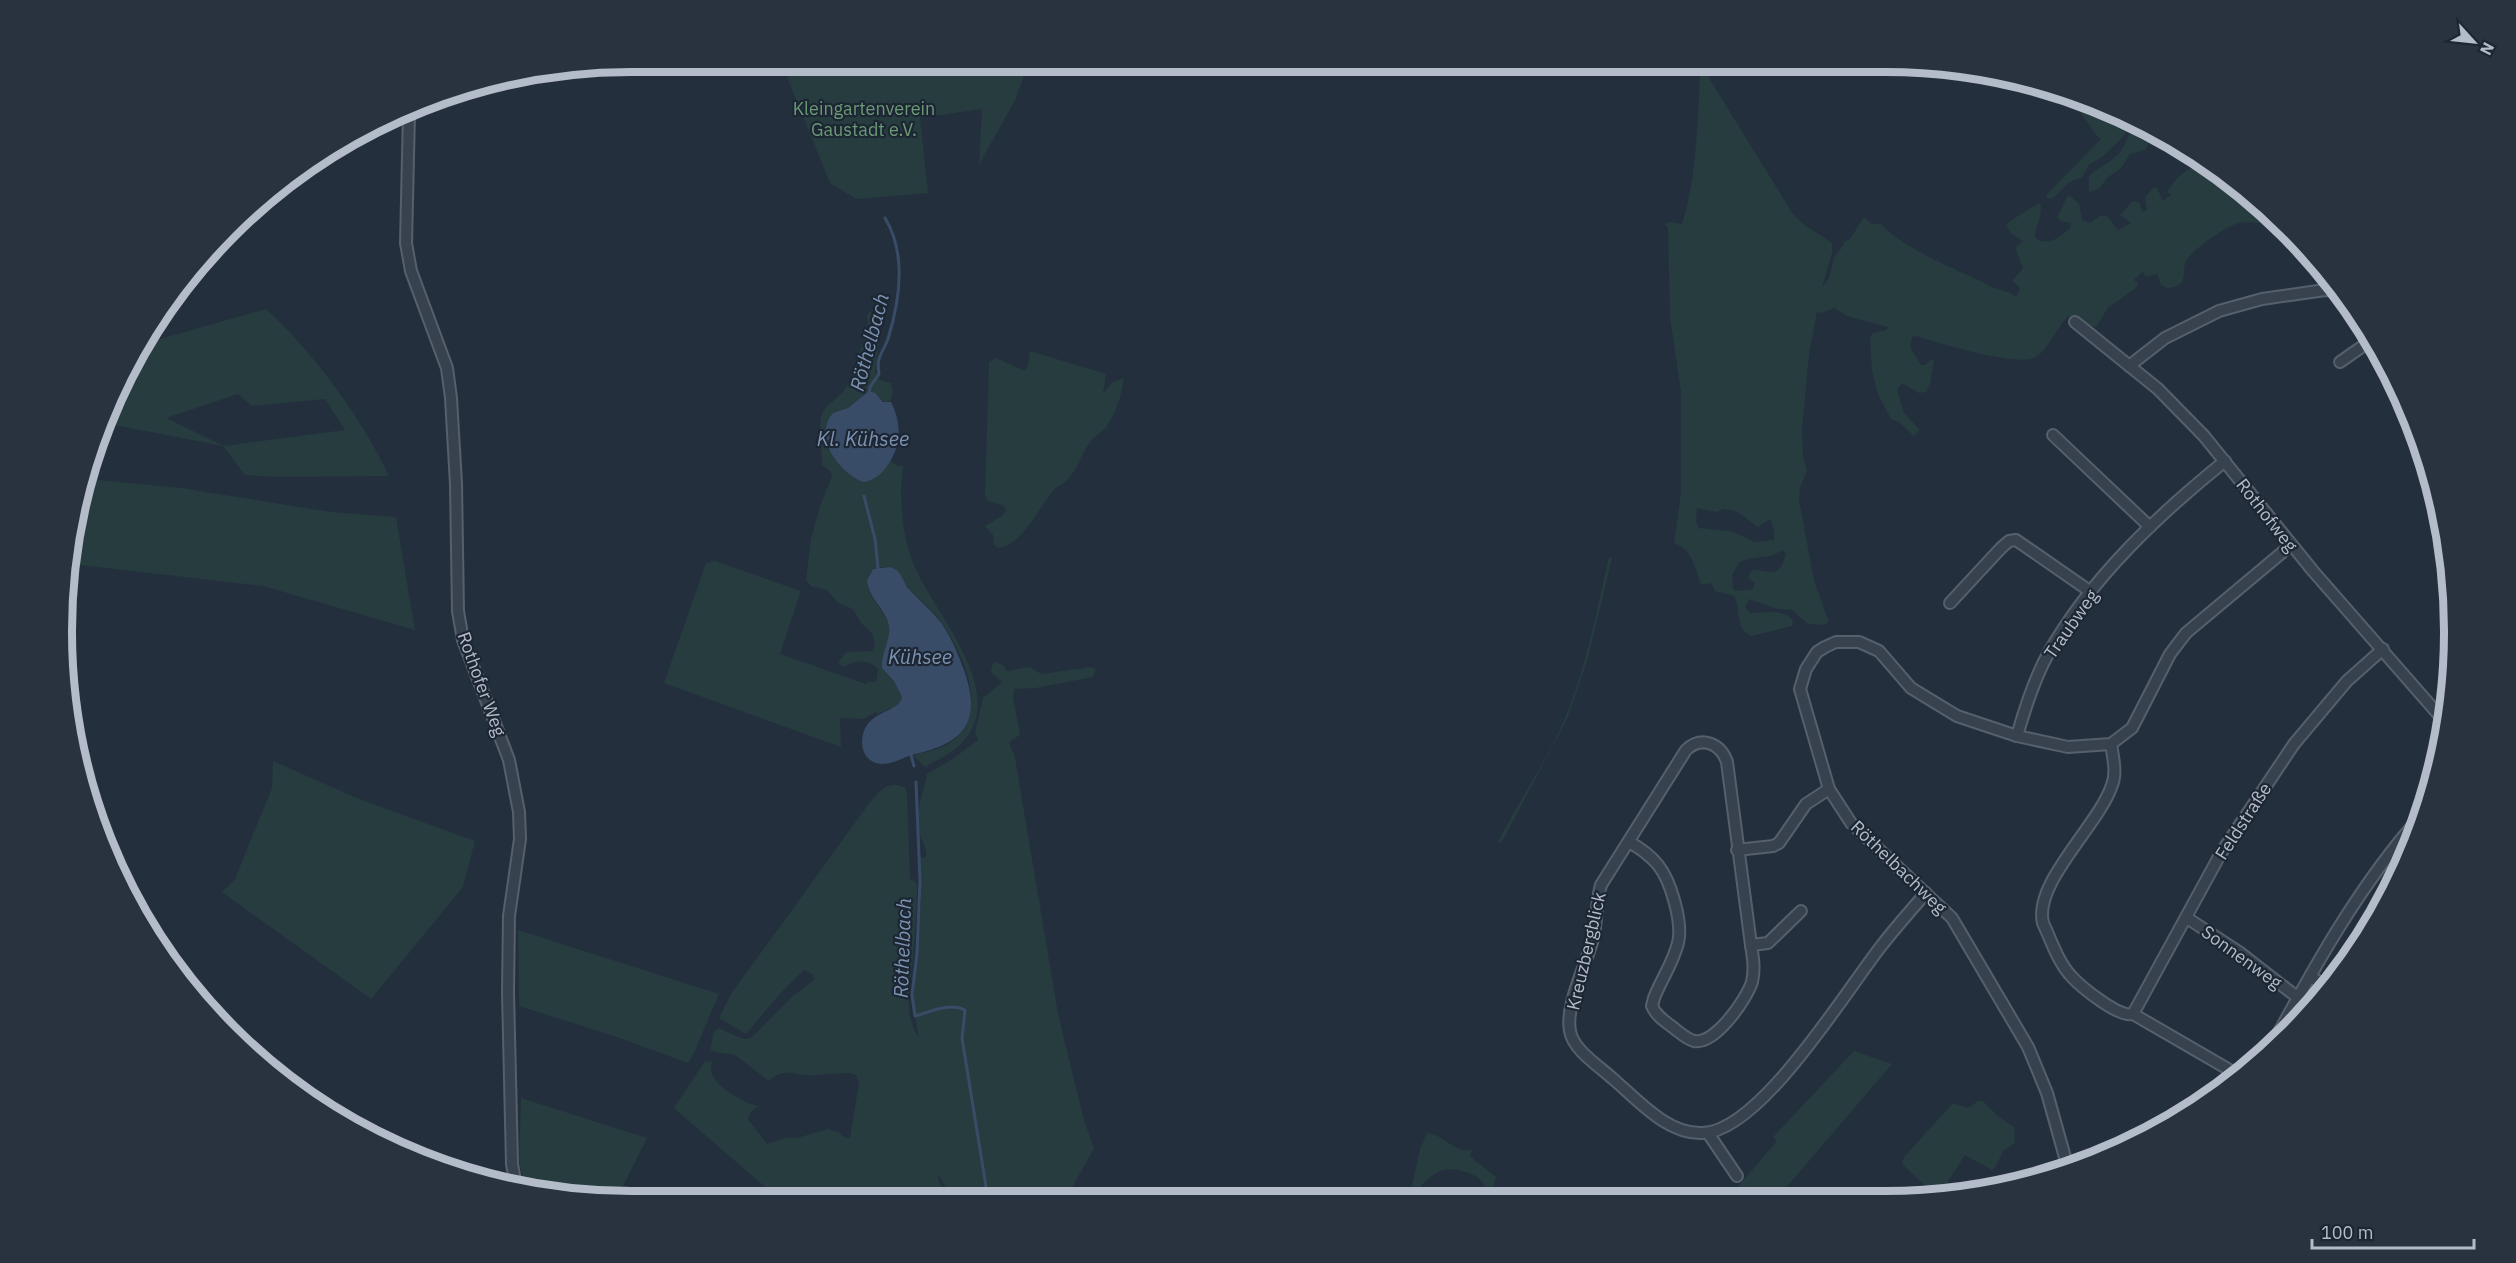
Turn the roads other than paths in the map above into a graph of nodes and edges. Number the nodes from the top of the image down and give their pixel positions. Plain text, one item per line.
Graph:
1 (409, 119) edge
2 (2327, 290) edge
3 (2075, 322) dead end
4 (2365, 345) edge
5 (2340, 362) dead end
6 (2129, 366) junction
7 (2053, 435) dead end
8 (2225, 461) junction
9 (2151, 527) junction
10 (2291, 545) junction
11 (2091, 592) junction
12 (1950, 603) dead end
13 (2383, 649) junction
14 (2438, 713) edge
15 (2017, 736) junction
16 (2111, 744) junction
17 (1829, 789) junction
18 (1629, 842) junction
19 (1737, 850) junction
20 (2398, 852) edge
21 (1926, 893) junction
22 (1801, 911) dead end
23 (2187, 918) junction
24 (1751, 945) junction
25 (2310, 976) junction
26 (2320, 982) edge
27 (2298, 998) junction
28 (2133, 1014) junction
29 (2285, 1022) edge
30 (2230, 1070) edge
31 (1708, 1133) junction
32 (2066, 1160) edge
33 (1737, 1176) dead end
34 (514, 1178) edge

1 - 34 street, Rothofer Weg
2 - 6 street
3 - 6 street, Rothofweg
4 - 5 street
6 - 8 street, Rothofweg
7 - 9 street
8 - 9 street, Traubweg
8 - 10 street, Rothofweg
9 - 11 street, Traubweg
10 - 13 street, Rothofweg
10 - 16 street
11 - 12 street
11 - 15 street, Traubweg
13 - 14 street, Rothofweg
13 - 23 street, Feldstraße
15 - 16 street
15 - 17 street, Röthelbachweg
16 - 28 street
17 - 19 street
17 - 21 street, Röthelbachweg
18 - 19 street, Kreuzbergblick
18 - 24 street
18 - 31 street, Kreuzbergblick
19 - 24 street
20 - 25 street, Sonnenweg
21 - 31 street
21 - 32 street, Röthelbachweg
22 - 24 street
23 - 27 street, Sonnenweg
23 - 28 street, Feldstraße
25 - 26 street
25 - 27 street, Sonnenweg
27 - 29 street, Sonnenweg
28 - 30 street
31 - 33 street

